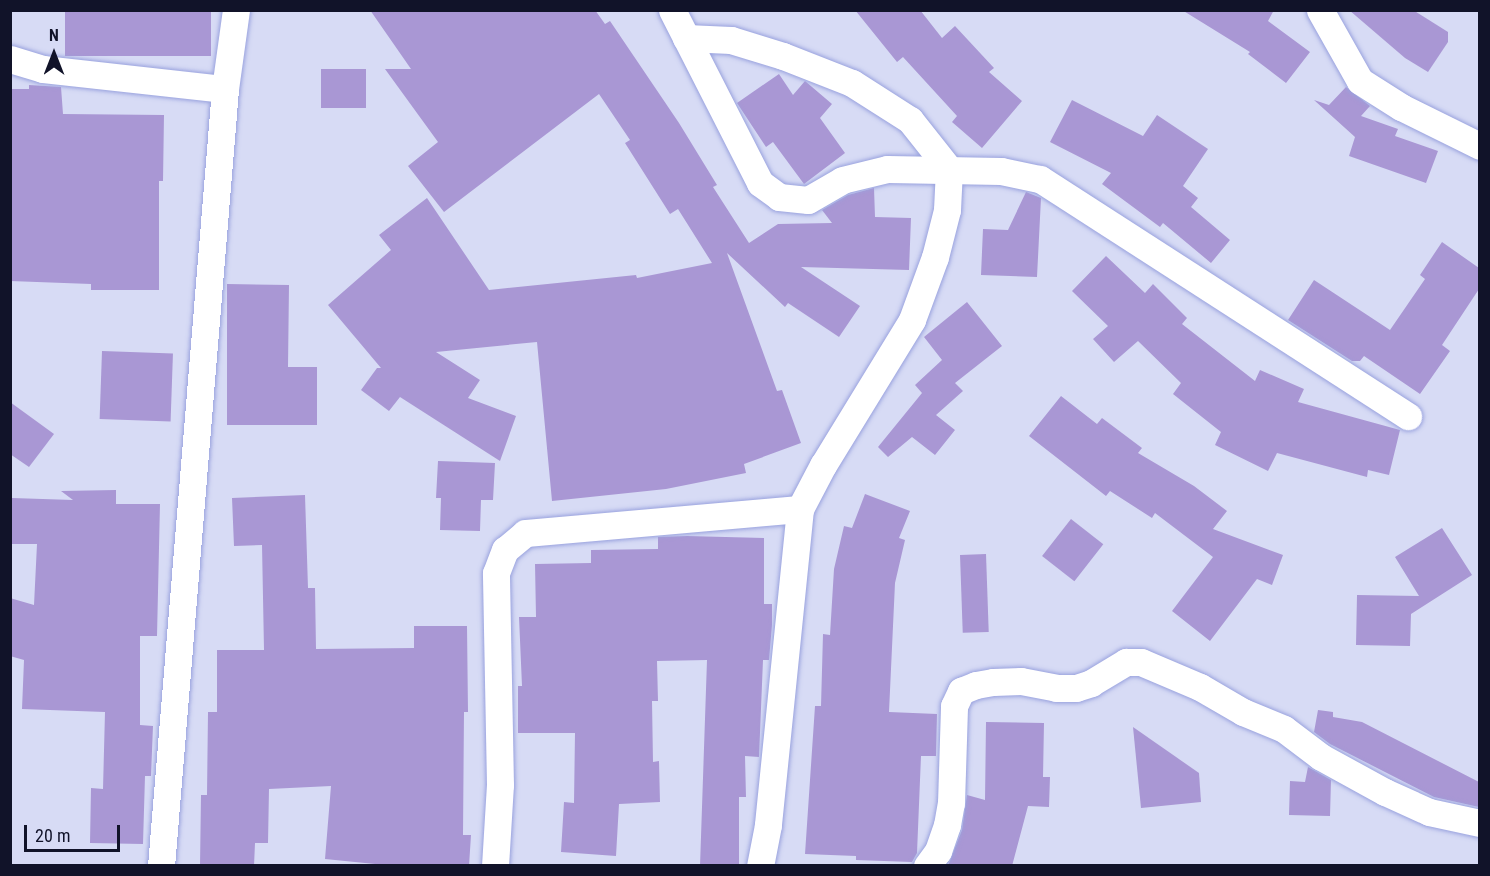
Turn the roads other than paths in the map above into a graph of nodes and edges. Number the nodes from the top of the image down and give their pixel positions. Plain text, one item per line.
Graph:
1 (236, 10) edge
2 (672, 10) edge
3 (1320, 10) edge
4 (686, 38) junction
5 (10, 59) edge
6 (225, 89) junction
7 (1479, 146) edge
8 (948, 169) junction
9 (1408, 416) dead end
10 (800, 509) junction
11 (1479, 823) edge
12 (161, 866) edge
13 (495, 866) edge
14 (760, 866) edge
15 (927, 866) edge

1 - 6 street
2 - 4 street
3 - 7 street
4 - 8 street
4 - 8 street
5 - 6 street
6 - 12 street
8 - 9 street
8 - 10 street
10 - 13 street
10 - 14 street
11 - 15 street

